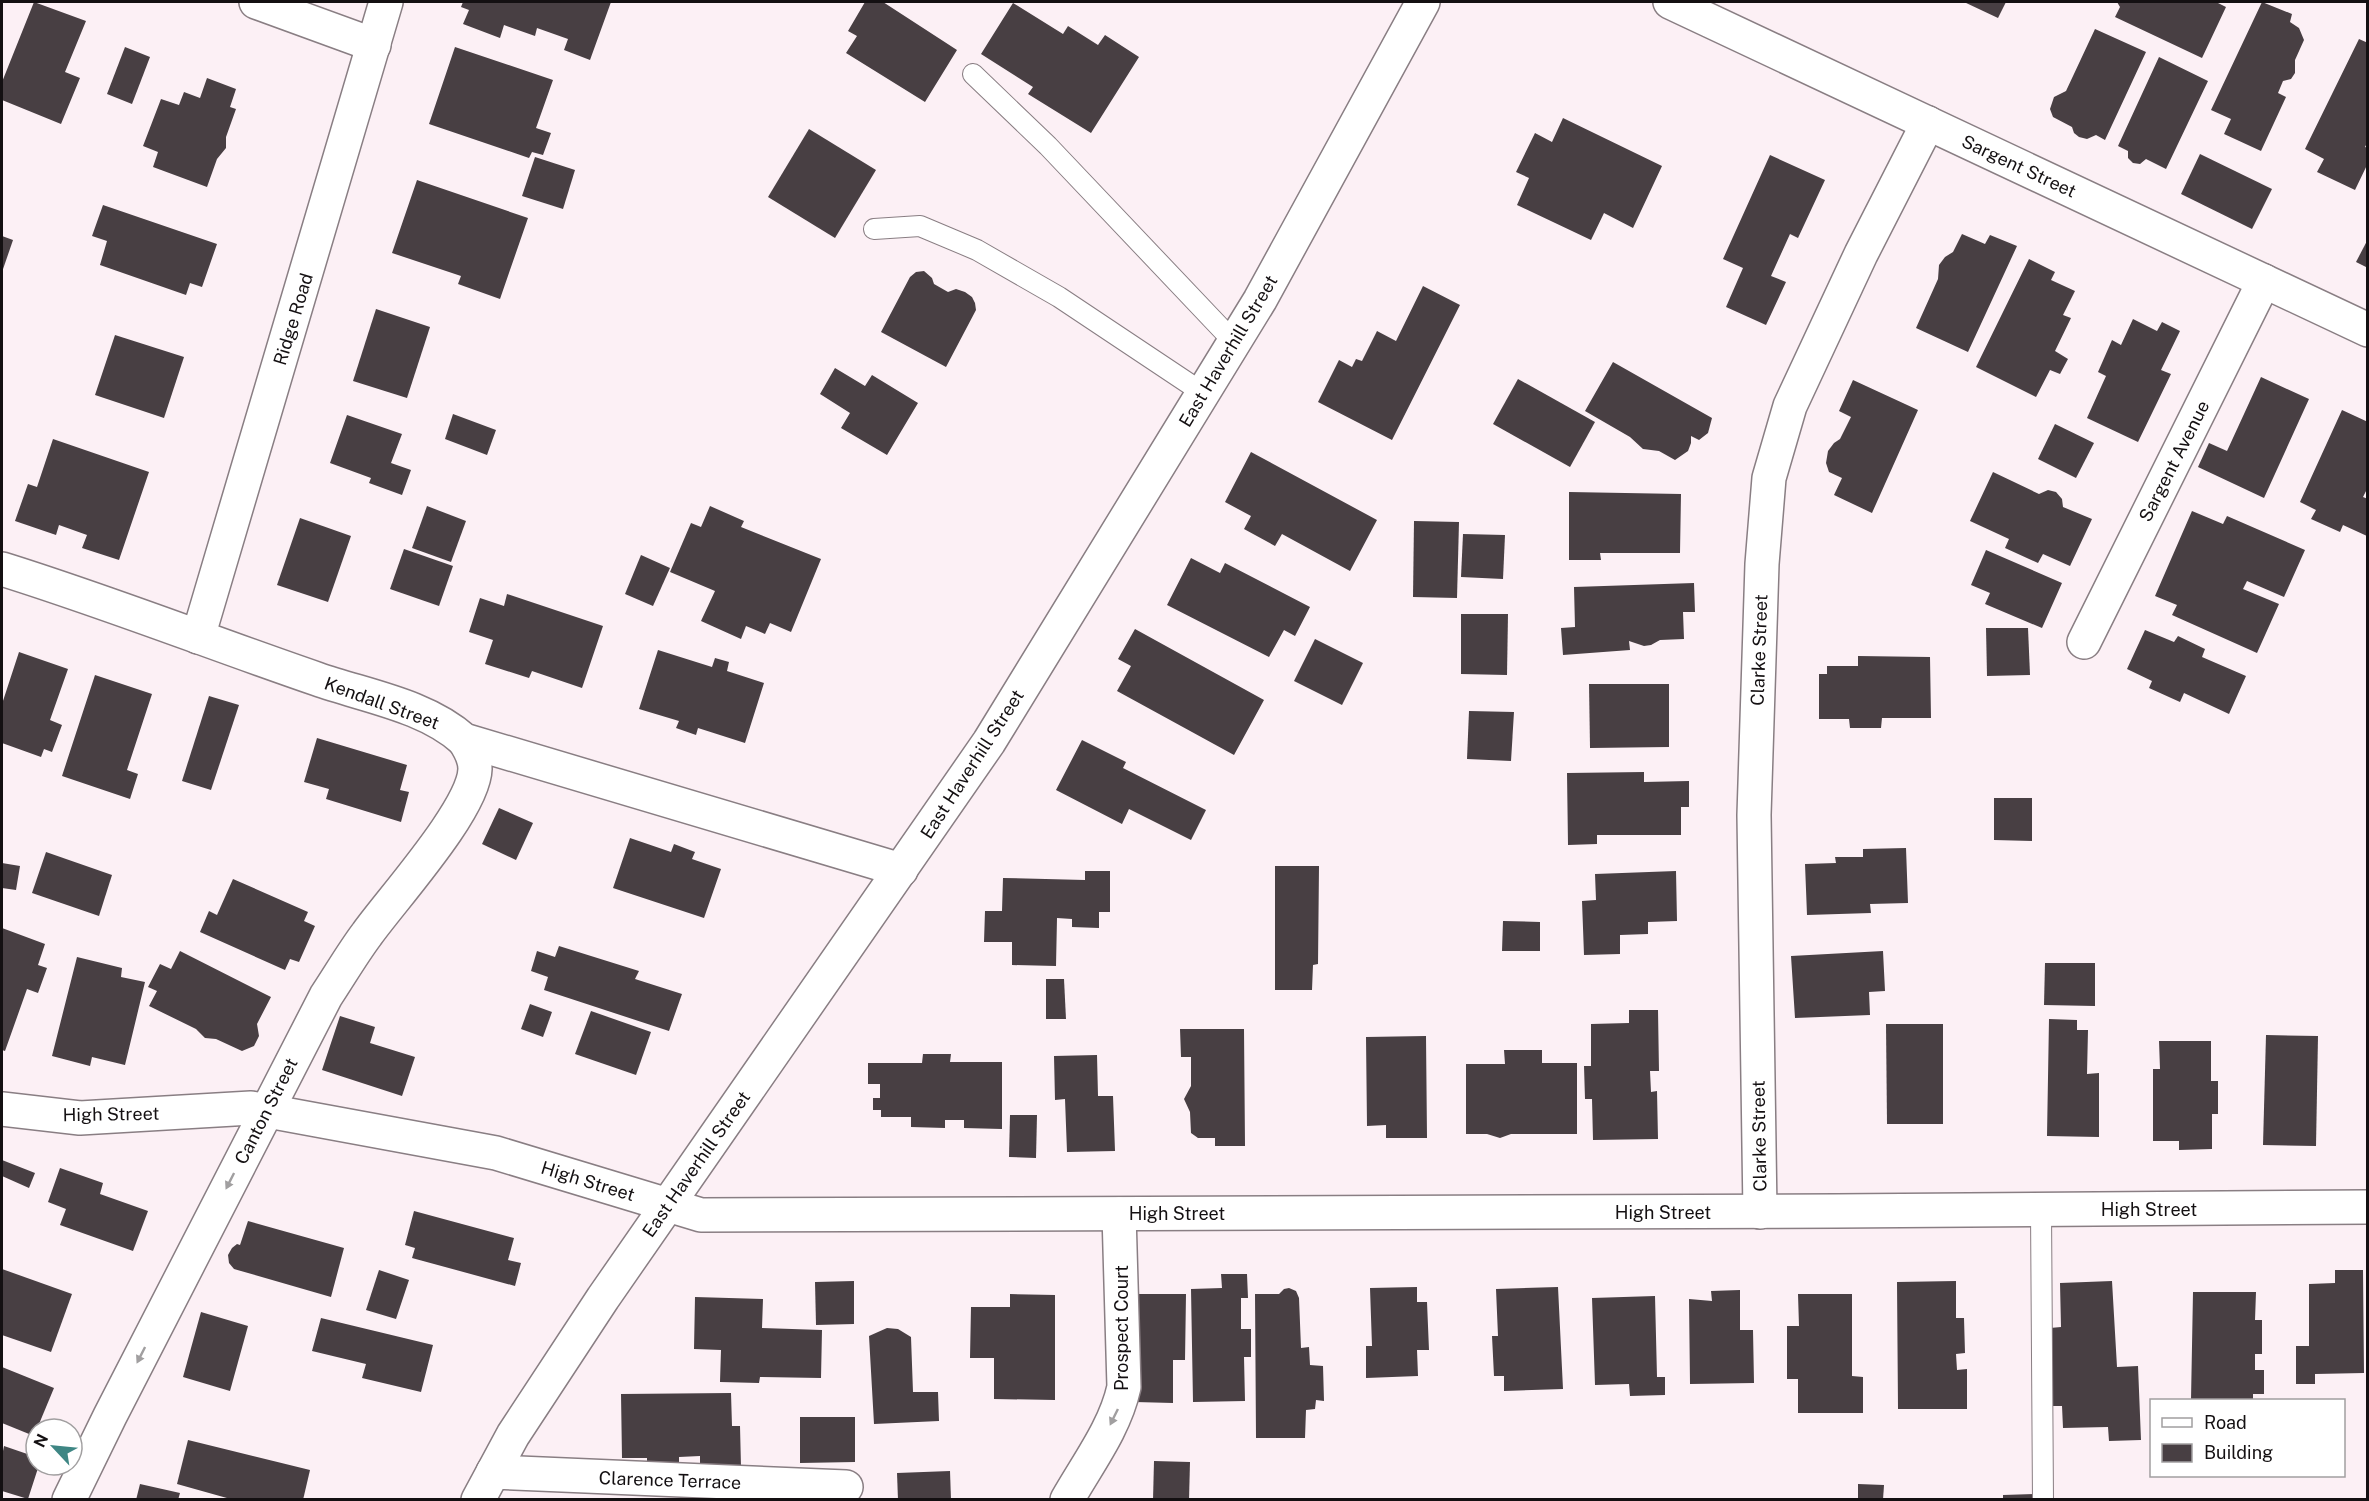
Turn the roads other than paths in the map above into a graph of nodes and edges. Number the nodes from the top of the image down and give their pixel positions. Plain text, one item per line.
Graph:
1 (256, 2) edge
2 (386, 2) edge
3 (1423, 2) edge
4 (1670, 2) edge
5 (374, 45) junction
6 (973, 74) dead end
7 (1928, 123) junction
8 (874, 229) dead end
9 (2264, 281) junction
10 (2367, 330) edge
11 (1234, 342) junction
12 (1203, 393) junction
13 (2, 569) edge
14 (198, 637) junction
15 (2084, 642) dead end
16 (464, 740) junction
17 (901, 870) junction
18 (2, 1109) edge
19 (267, 1110) junction
20 (668, 1204) junction
21 (2367, 1207) edge
22 (2041, 1210) junction
23 (1760, 1212) junction
24 (1119, 1214) junction
25 (485, 1486) edge
26 (846, 1487) dead end
27 (69, 1500) edge
28 (1067, 1500) edge
29 (2043, 1500) edge

1 - 5 street
2 - 5 street, Ridge Road
3 - 11 street, East Haverhill Street
4 - 7 street, Sargent Street
5 - 14 street, Ridge Road
6 - 11 lane
7 - 9 street, Sargent Street
7 - 23 street, Clarke Street
8 - 12 lane
9 - 10 street, Sargent Street
9 - 15 street, Sargent Avenue
11 - 12 street, East Haverhill Street
12 - 17 street, East Haverhill Street
13 - 14 street, Kendall Street
14 - 16 street, Kendall Street
16 - 17 street, Kendall Street
16 - 19 street, Canton Street
17 - 20 street, East Haverhill Street
18 - 19 street, High Street
19 - 20 street, High Street
19 -> 27 street, Canton Street
20 - 24 street, High Street
20 - 25 street, East Haverhill Street
21 - 22 street, High Street
22 - 23 street, High Street
22 - 29 lane
23 - 24 street, High Street
24 -> 28 street, Prospect Court
25 - 26 street, Clarence Terrace

